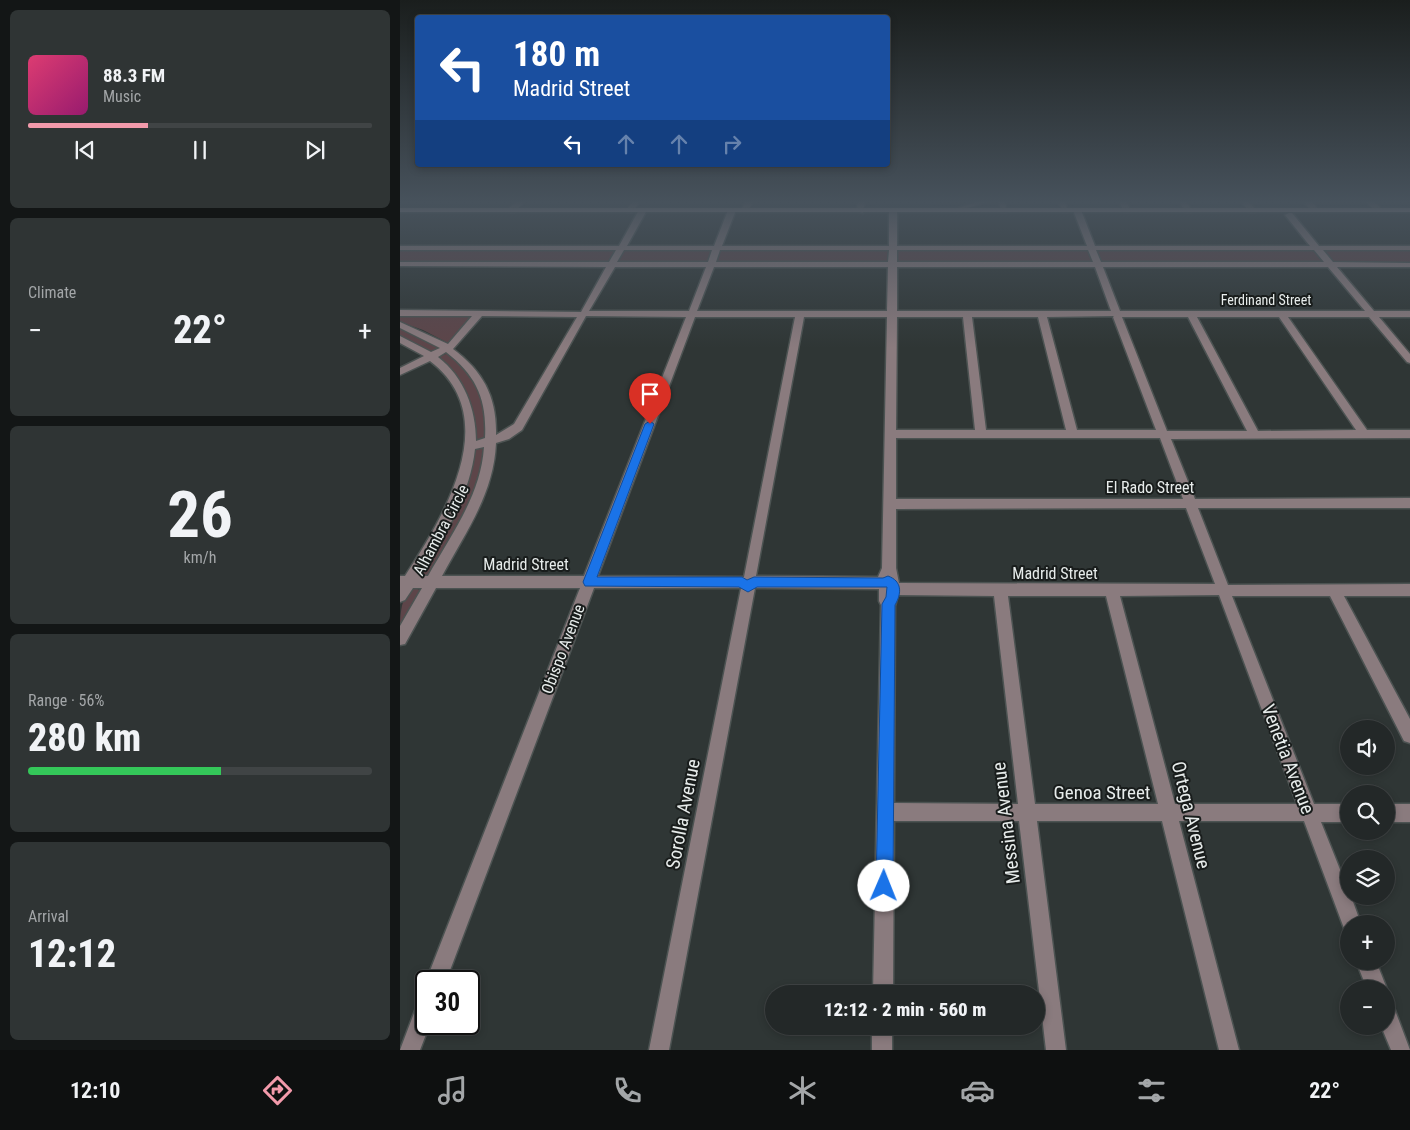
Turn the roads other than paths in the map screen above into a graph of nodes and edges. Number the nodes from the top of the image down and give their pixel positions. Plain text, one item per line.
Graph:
1 (621, 250) edge
2 (716, 250) edge
3 (893, 250) edge
4 (1092, 250) edge
5 (1319, 250) edge
6 (400, 264) edge
7 (612, 264) junction
8 (711, 265) junction
9 (892, 265) junction
10 (1098, 265) junction
11 (1331, 265) junction
12 (1410, 265) edge
13 (400, 314) edge
14 (479, 314) junction
15 (584, 314) junction
16 (692, 314) junction
17 (800, 314) junction
18 (892, 314) junction
19 (967, 314) junction
20 (1042, 314) junction
21 (1117, 314) junction
22 (1191, 314) junction
23 (1282, 314) junction
24 (1372, 314) junction
25 (1410, 314) edge
26 (400, 325) edge
27 (400, 339) edge
28 (449, 348) junction
29 (432, 356) junction
30 (1410, 360) edge
31 (400, 372) edge
32 (890, 434) junction
33 (981, 434) junction
34 (1163, 434) junction
35 (1254, 434) junction
36 (1364, 434) junction
37 (1410, 434) edge
38 (1073, 435) junction
39 (491, 440) junction
40 (470, 447) junction
41 (1190, 503) junction
42 (1410, 503) edge
43 (890, 504) junction
44 (404, 582) edge
45 (432, 582) junction
46 (589, 582) junction
47 (748, 582) junction
48 (889, 589) junction
49 (1000, 590) junction
50 (1224, 590) junction
51 (1334, 590) junction
52 (1410, 590) edge
53 (1112, 591) junction
54 (400, 596) edge
55 (400, 639) edge
56 (1410, 734) edge
57 (885, 812) junction
58 (1309, 812) junction
59 (1026, 813) junction
60 (1169, 813) junction
61 (1340, 813) edge
62 (1395, 813) edge
63 (1410, 813) edge
64 (1349, 915) edge
65 (440, 970) edge
66 (883, 985) edge
67 (416, 1035) edge
68 (882, 1035) edge
69 (1394, 1035) edge
70 (1399, 1048) edge
71 (410, 1050) edge
72 (659, 1050) edge
73 (882, 1050) edge
74 (1056, 1050) edge
75 (1229, 1050) edge

1 - 7 street
2 - 8 street, Obispo Avenue
3 - 9 street
4 - 10 street, Venetia Avenue
5 - 11 street
6 - 7 street
7 - 8 street
7 - 15 street
8 - 9 street
8 - 16 street, Obispo Avenue
9 - 10 street
9 - 18 street
10 - 11 street
10 - 21 street, Venetia Avenue
11 - 12 street
11 - 24 street
13 - 14 street, Ferdinand Street
14 - 15 street, Ferdinand Street
14 - 28 street
15 - 16 street, Ferdinand Street
15 - 39 street
16 - 17 street, Ferdinand Street
16 - 46 street, Obispo Avenue
17 - 18 street, Ferdinand Street
17 - 47 street, Sorolla Avenue
18 - 19 street, Ferdinand Street
18 - 32 street
19 - 20 street, Ferdinand Street
19 - 33 street
20 - 21 street, Ferdinand Street
20 - 38 street
21 - 22 street, Ferdinand Street
21 - 34 street, Venetia Avenue
22 - 23 street, Ferdinand Street
22 - 35 street
23 - 24 street, Ferdinand Street
23 - 36 street
24 - 25 street, Ferdinand Street
24 - 30 street
26 - 28 street, Alhambra Circle
27 - 29 street, Alhambra Circle
28 - 29 street
28 - 39 street, Alhambra Circle
29 - 31 street
29 - 40 street, Alhambra Circle
32 - 33 street
32 - 43 street
33 - 38 street
34 - 35 street
34 - 38 street
34 - 41 street, Venetia Avenue
35 - 36 street
36 - 37 street
39 - 40 street
39 - 45 street, Alhambra Circle
40 - 44 street, Alhambra Circle
41 - 42 street, El Rado Street
41 - 43 street, El Rado Street
41 - 50 street, Venetia Avenue
43 - 48 street
44 - 45 street, Madrid Street
44 - 54 street, Alhambra Circle
45 - 46 street, Madrid Street
45 - 55 street, Alhambra Circle
46 - 47 street, Madrid Street
46 - 65 street, Obispo Avenue
47 - 48 street, Madrid Street
47 - 72 street, Sorolla Avenue
48 - 49 street, Madrid Street
48 - 57 street
49 - 53 street, Madrid Street
49 - 59 street, Messina Avenue
50 - 51 street, Madrid Street
50 - 53 street, Madrid Street
50 - 58 street, Venetia Avenue
51 - 52 street, Madrid Street
51 - 56 street
53 - 60 street, Ortega Avenue
57 - 59 street, Genoa Street
57 - 66 street
58 - 60 street, Genoa Street
58 - 61 street, Genoa Street
58 - 64 street, Venetia Avenue
59 - 60 street, Genoa Street
59 - 74 street, Messina Avenue
60 - 75 street, Ortega Avenue
62 - 63 street
67 - 71 street
68 - 73 street
69 - 70 street

